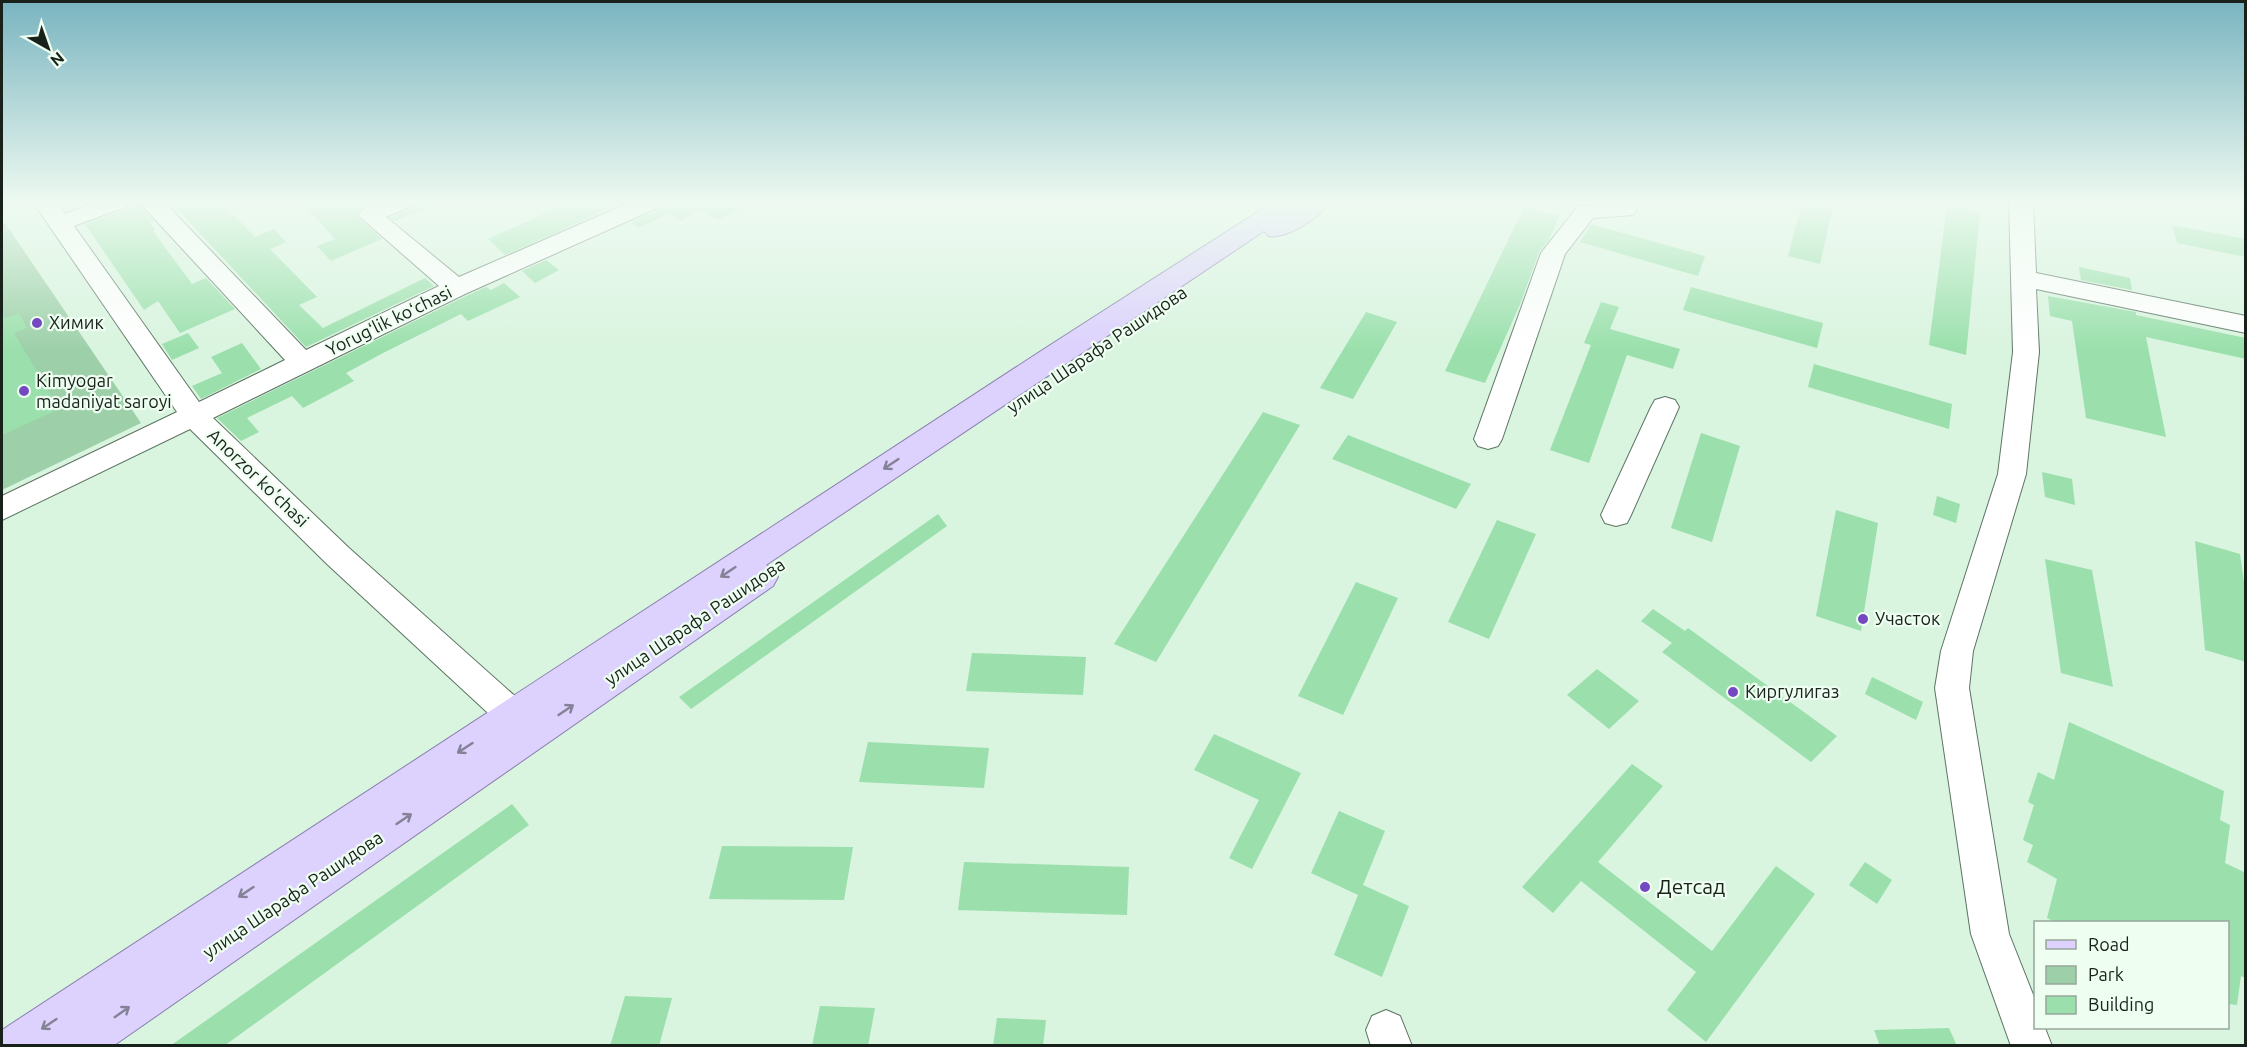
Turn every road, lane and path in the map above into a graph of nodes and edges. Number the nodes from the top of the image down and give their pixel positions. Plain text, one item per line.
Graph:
1 (78, 251) edge
2 (197, 251) edge
3 (413, 251) edge
4 (540, 251) edge
5 (1221, 251) edge
6 (1239, 251) edge
7 (1554, 251) edge
8 (2022, 251) edge
9 (2022, 278) junction
10 (456, 288) junction
11 (2246, 326) edge
12 (303, 363) junction
13 (1059, 363) junction
14 (1665, 407) dead end
15 (194, 416) junction
16 (1488, 439) dead end
17 (2, 509) edge
18 (1616, 514) dead end
19 (514, 716) junction
20 (18, 1046) edge
21 (74, 1046) edge
22 (2032, 1046) edge

1 - 15 street, Anorzor ko'chasi
2 - 12 street
3 - 10 street
4 - 10 street, Yorugʻlik koʻchasi
5 - 13 main road
6 - 13 main road, улица Шарафа Рашидова
7 - 16 street
8 - 9 street
9 - 11 street
9 - 22 street
10 - 12 street, Yorugʻlik koʻchasi
12 - 15 street, Yorugʻlik koʻchasi
13 -> 19 main road
21 -> 13 main road, улица Шарафа Рашидова
14 - 18 street
15 - 17 street, Yorugʻlik koʻchasi
15 - 19 street, Anorzor ko'chasi
19 -> 20 main road

